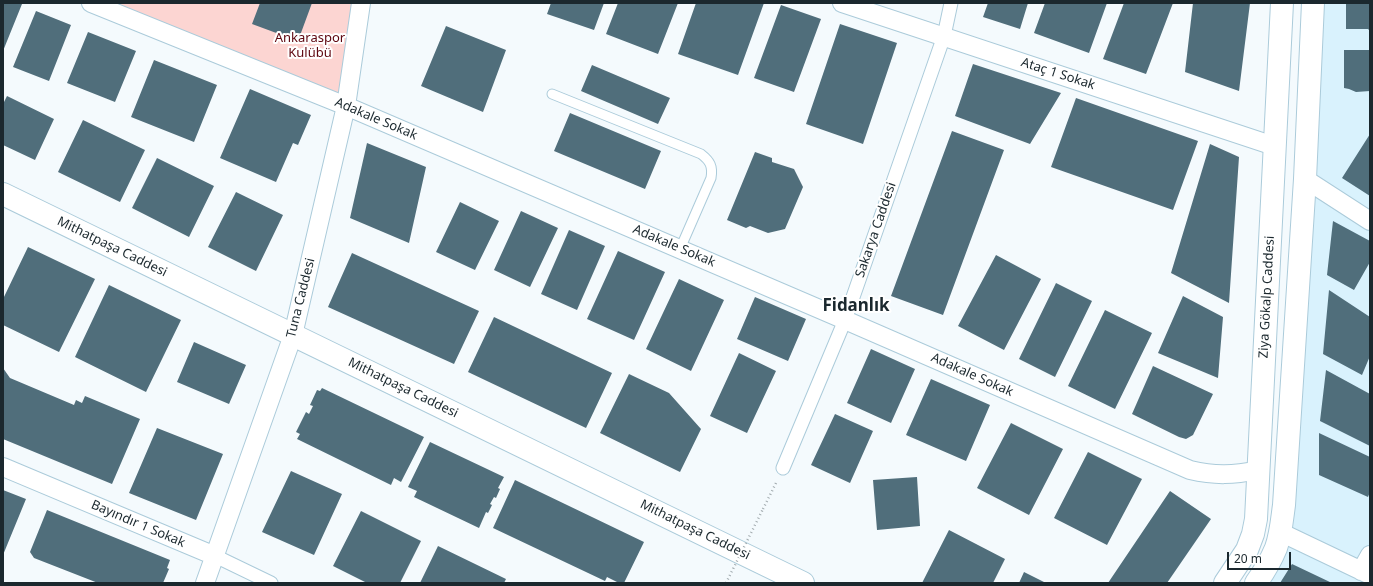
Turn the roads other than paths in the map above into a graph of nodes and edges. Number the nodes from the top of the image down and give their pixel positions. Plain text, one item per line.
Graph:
1 (91, 3) edge
2 (362, 3) edge
3 (842, 3) edge
4 (951, 3) edge
5 (1282, 3) edge
6 (1313, 3) edge
7 (944, 36) junction
8 (552, 94) dead end
9 (346, 106) junction
10 (1274, 146) junction
11 (1305, 179) junction
12 (3, 194) edge
13 (1370, 221) edge
14 (680, 249) junction
15 (845, 320) junction
16 (293, 335) junction
17 (3, 467) edge
18 (783, 468) road end
19 (1259, 470) junction
20 (1280, 532) junction
21 (1370, 555) edge
22 (215, 556) junction
23 (1365, 573) edge
24 (205, 583) edge
25 (271, 583) edge
26 (803, 583) edge
27 (1225, 583) edge
28 (1256, 583) edge

1 - 9 street, Adakale Sokak
2 - 9 street, Tuna Caddesi
3 - 7 street, Ataç 1 Sokak
4 - 7 street, Sakarya Caddesi
5 - 10 main road, Ziya Gökalp Caddesi
6 - 11 main road
7 - 10 street, Ataç 1 Sokak
7 - 15 street, Sakarya Caddesi
8 - 14 lane
9 - 14 street, Adakale Sokak
9 - 16 street, Tuna Caddesi
10 - 19 main road, Ziya Gökalp Caddesi
11 - 13 street
11 - 20 main road
12 - 16 main road, Mithatpaşa Caddesi
14 - 15 street, Adakale Sokak
15 - 18 street, Sakarya Caddesi
15 - 19 street, Adakale Sokak
16 - 22 street, Tuna Caddesi
16 - 26 main road, Mithatpaşa Caddesi
17 - 22 street, Bayındır 1 Sokak
19 - 27 main road, Ziya Gökalp Caddesi
20 - 23 street
20 - 28 main road
21 - 23 street
22 - 24 street, Tuna Caddesi
22 - 25 street, Bayındır 1 Sokak

